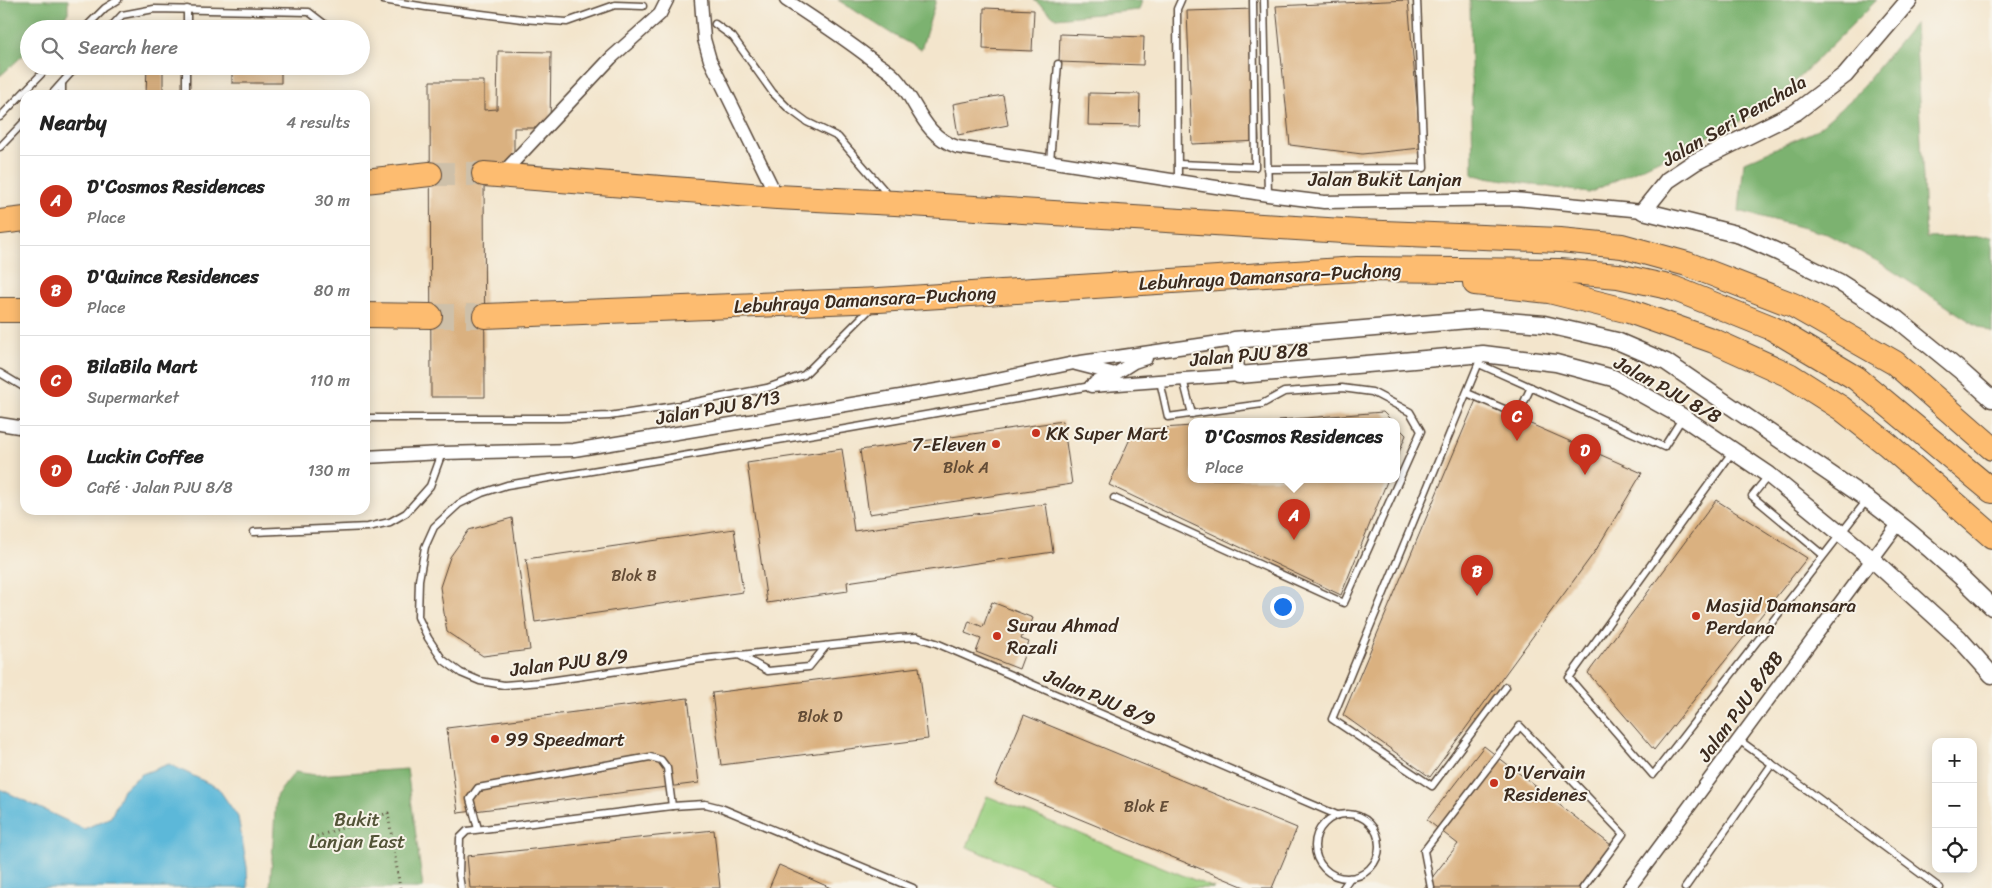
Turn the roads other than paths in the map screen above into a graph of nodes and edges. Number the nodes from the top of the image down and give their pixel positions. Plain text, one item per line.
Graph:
1 (118, 0) edge
2 (383, 0) edge
3 (667, 0) edge
4 (701, 0) edge
5 (786, 0) edge
6 (1181, 0) edge
7 (1253, 0) edge
8 (1264, 0) edge
9 (1417, 0) edge
10 (1909, 0) edge
11 (643, 6) dead end
12 (187, 9) junction
13 (93, 20) edge
14 (118, 20) edge
15 (187, 20) edge
16 (319, 20) edge
17 (715, 24) dead end
18 (1058, 64) dead end
19 (40, 75) edge
20 (70, 75) edge
21 (186, 75) edge
22 (62, 84) junction
23 (186, 88) dead end
24 (26, 90) edge
25 (56, 90) edge
26 (62, 90) edge
27 (20, 96) edge
28 (0, 117) edge
29 (20, 127) edge
30 (0, 147) edge
31 (1050, 161) junction
32 (1178, 164) junction
33 (1267, 169) junction
34 (430, 174) tunnel mouth
35 (492, 175) joint
36 (370, 180) edge
37 (1178, 181) junction
38 (1268, 195) junction
39 (777, 197) junction
40 (895, 203) junction
41 (1643, 211) junction
42 (20, 220) edge
43 (0, 222) edge
44 (1357, 269) junction
45 (879, 300) junction
46 (0, 310) edge
47 (20, 310) edge
48 (370, 315) edge
49 (430, 316) tunnel mouth
50 (485, 316) tunnel mouth
51 (1234, 340) junction
52 (1181, 348) junction
53 (1481, 359) junction
54 (1074, 363) junction
55 (0, 374) edge
56 (1115, 374) junction
57 (1239, 375) junction
58 (1183, 379) junction
59 (1156, 381) junction
60 (20, 385) edge
61 (1090, 386) junction
62 (1531, 387) junction
63 (1467, 393) junction
64 (1992, 399) edge
65 (1192, 414) junction
66 (1684, 417) junction
67 (370, 418) edge
68 (0, 424) edge
69 (20, 427) edge
70 (1992, 448) edge
71 (1734, 450) junction
72 (442, 452) junction
73 (370, 457) edge
74 (1770, 475) junction
75 (1400, 478) edge
76 (1398, 483) edge
77 (1992, 491) edge
78 (1114, 498) dead end
79 (1867, 499) junction
80 (1899, 523) junction
81 (254, 532) dead end
82 (1841, 532) junction
83 (1988, 532) edge
84 (1823, 556) junction
85 (1872, 560) junction
86 (1992, 607) edge
87 (826, 646) junction
88 (739, 655) junction
89 (1992, 675) edge
90 (1506, 687) dead end
91 (1739, 740) junction
92 (1772, 764) junction
93 (672, 806) junction
94 (1337, 815) junction
95 (478, 829) junction
96 (1350, 878) junction
97 (460, 888) edge
98 (913, 888) edge
99 (1343, 888) edge
100 (1431, 888) edge
101 (1583, 888) edge
102 (1630, 888) edge
103 (1685, 888) edge
104 (1940, 888) edge

1 - 13 lane
2 - 11 lane
3 - 35 street
4 - 39 street
5 - 31 street, Jalan Bukit Lanjan
6 - 32 lane
7 - 32 lane
8 - 33 lane
9 - 33 lane
10 - 41 street, Jalan Seri Penchala
12 - 14 lane
12 - 15 lane
12 - 16 lane
17 - 40 lane
18 - 31 lane
19 - 24 lane
20 - 22 lane
21 - 23 lane
22 - 25 lane
22 - 26 lane
27 - 28 lane
29 - 30 lane
31 - 37 street, Jalan Bukit Lanjan
32 - 37 lane
33 - 38 lane
34 - 36 highway
35 - 39 highway, Lebuhraya Damansara–Puchong
37 - 38 street, Jalan Bukit Lanjan
38 - 41 street, Jalan Bukit Lanjan
39 - 40 highway, Lebuhraya Damansara–Puchong
40 - 70 highway, Lebuhraya Damansara–Puchong
41 - 64 street, Jalan Bukit Lanjan
42 - 43 highway
44 - 45 highway, Lebuhraya Damansara–Puchong
44 - 77 highway, Lebuhraya Damansara–Puchong
44 - 83 highway
45 - 50 highway, Lebuhraya Damansara–Puchong
45 - 67 lane
46 - 47 highway
48 - 49 highway
51 - 52 street, Jalan PJU 8/8
51 - 57 street
51 - 79 street, Jalan PJU 8/8
52 - 54 street, Jalan PJU 8/13
52 - 56 street
53 - 57 street, Jalan PJU 8/8
53 - 62 lane
53 - 63 lane
53 - 66 street, Jalan PJU 8/8
54 - 56 street
54 - 72 street, Jalan PJU 8/13
55 - 60 lane
56 - 59 street
56 - 61 street
57 - 58 street, Jalan PJU 8/8
58 - 59 street, Jalan PJU 8/8
58 - 65 lane
59 - 61 street, Jalan PJU 8/8
59 - 65 lane
61 - 88 lane, Jalan PJU 8/9
62 - 63 lane
62 - 66 lane
63 - 90 lane
65 - 75 lane
66 - 71 street, Jalan PJU 8/8
68 - 69 street
71 - 74 street, Jalan PJU 8/8
71 - 84 lane
72 - 73 street, Jalan PJU 8/13
72 - 81 lane
74 - 82 street, Jalan PJU 8/8
74 - 84 lane
76 - 78 lane
79 - 80 street, Jalan PJU 8/8
79 - 82 lane
80 - 85 street, Jalan PJU 8/8B
80 - 86 street, Jalan PJU 8/8
82 - 84 lane
82 - 85 street, Jalan PJU 8/8
85 - 89 street, Jalan PJU 8/8
85 - 91 street, Jalan PJU 8/8B
87 - 88 lane, Jalan PJU 8/9
87 - 88 lane
87 - 94 lane, Jalan PJU 8/9
91 - 92 lane
91 - 102 street, Jalan PJU 8/8B
92 - 103 lane
92 - 104 lane
93 - 95 lane
93 - 95 lane
93 - 98 lane
94 - 96 lane
94 - 96 lane, Jalan PJU 8/9
95 - 97 lane
96 - 99 lane, Jalan PJU 8/9
100 - 101 lane

